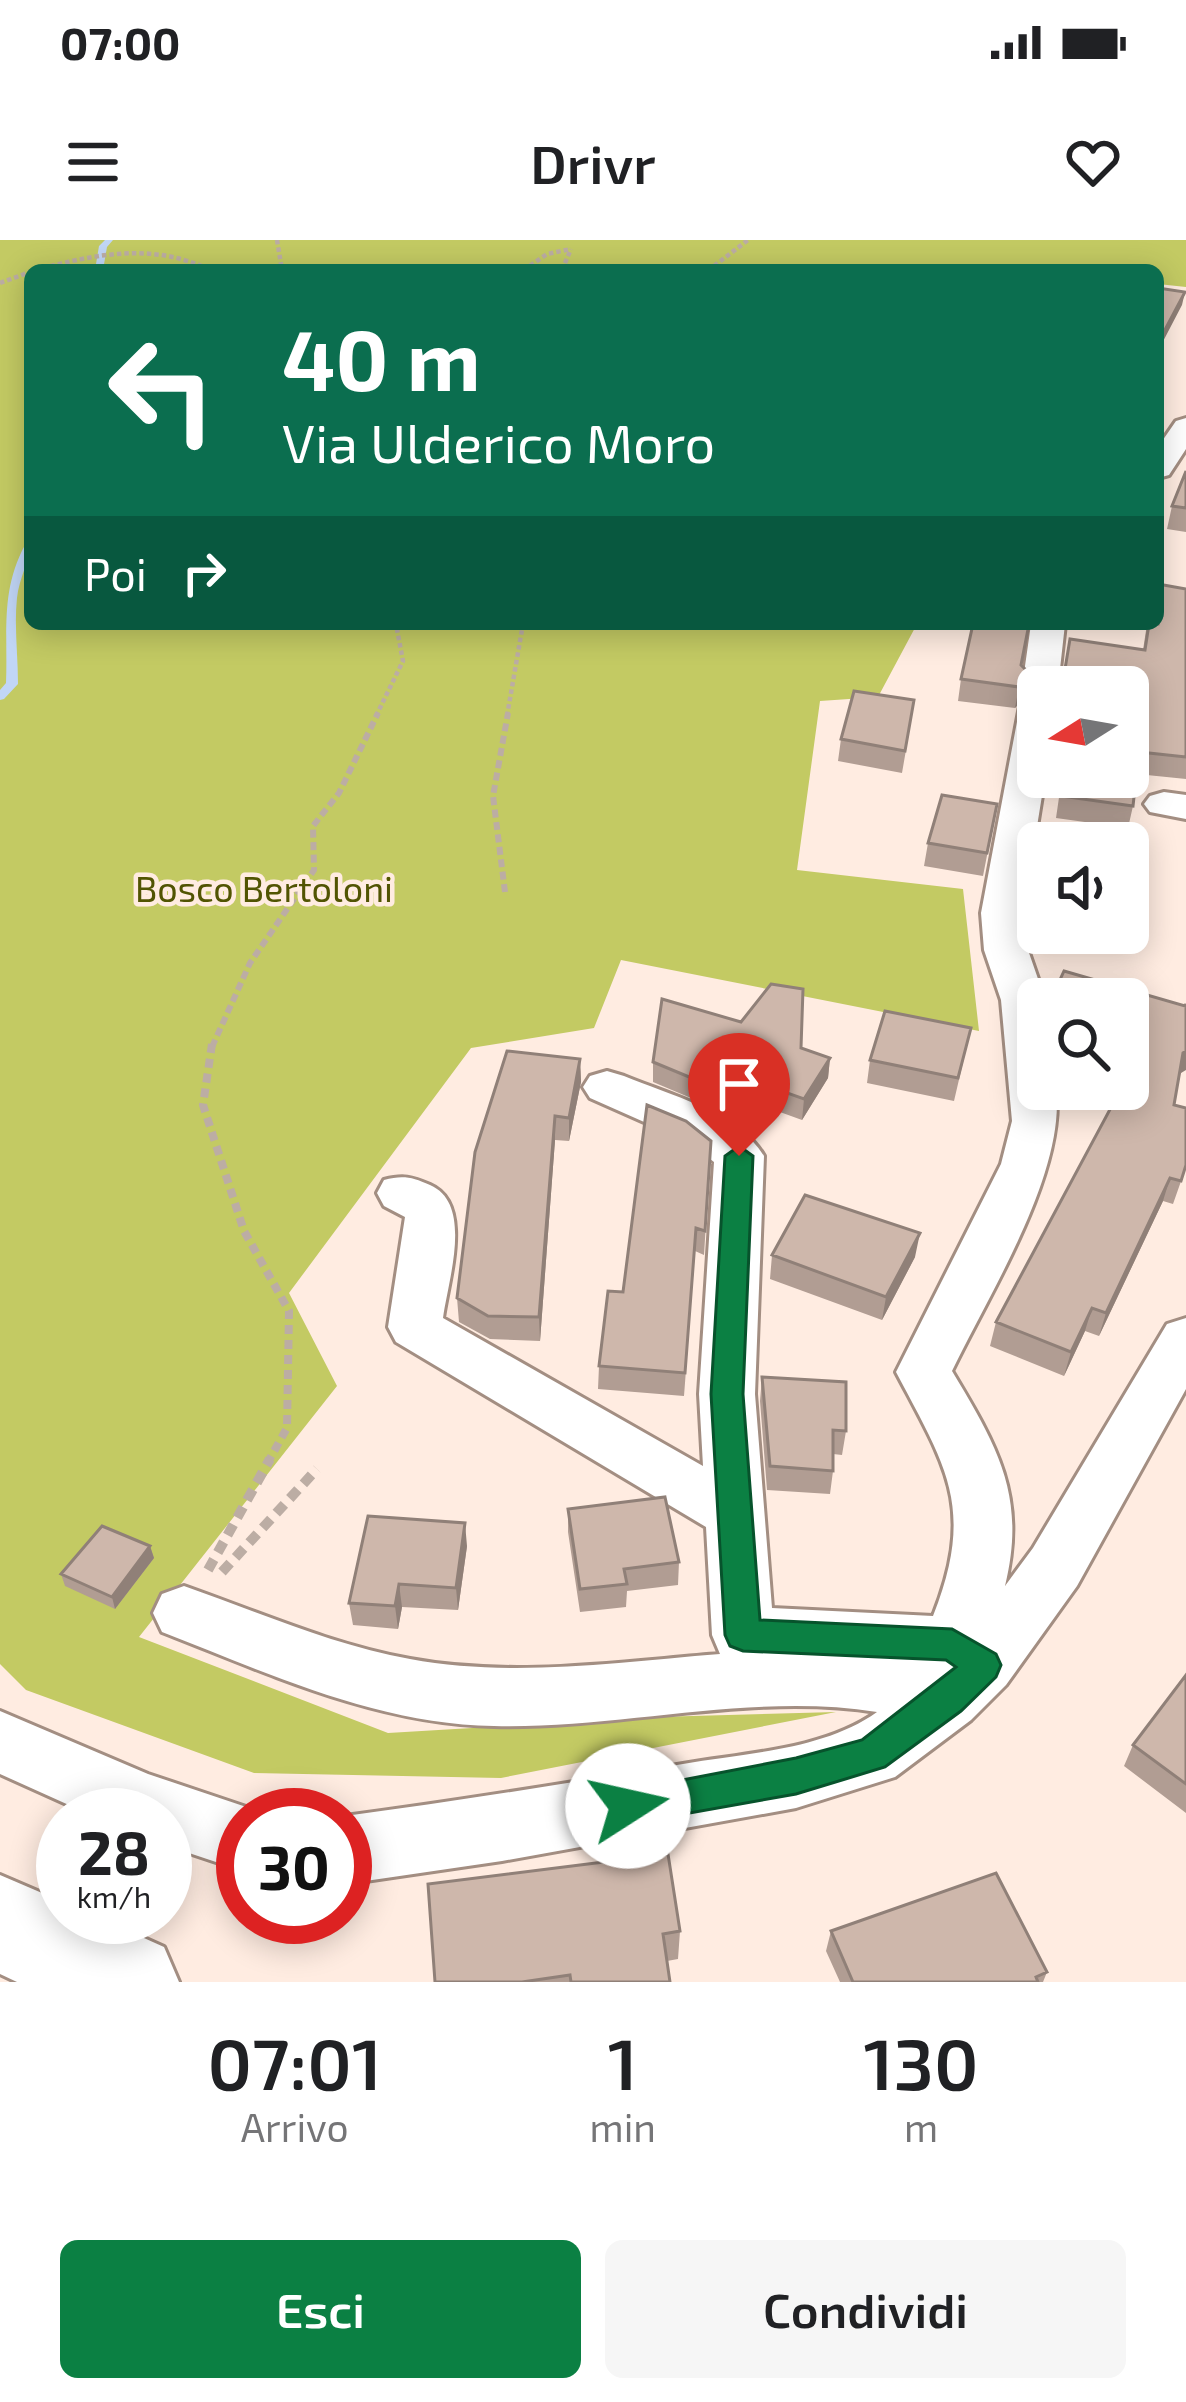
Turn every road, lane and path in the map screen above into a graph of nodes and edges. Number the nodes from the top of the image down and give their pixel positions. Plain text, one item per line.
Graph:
1 (566, 240) edge
2 (748, 240) edge
3 (138, 244) dead end
4 (571, 249) junction
5 (182, 250) dead end
6 (56, 264) edge
7 (202, 264) edge
8 (533, 264) edge
9 (565, 264) edge
10 (717, 264) edge
11 (1186, 427) edge
12 (1164, 460) edge
13 (397, 630) edge
14 (522, 630) edge
15 (1047, 630) edge
16 (1043, 666) edge
17 (1022, 798) edge
18 (505, 892) dead end
19 (607, 1087) dead end
20 (402, 1193) dead end
21 (1186, 1339) edge
22 (317, 1469) dead end
23 (736, 1515) junction
24 (184, 1613) junction
25 (961, 1670) junction
26 (0, 1742) edge
27 (216, 1829) edge
28 (372, 1846) edge
29 (0, 1924) edge
30 (129, 1982) edge

1 - 4 path
2 - 10 path
3 - 6 path
4 - 8 path
4 - 9 path
5 - 7 path
11 - 12 street
13 - 24 path
14 - 18 path
15 - 16 street
17 - 25 street
19 - 23 street
20 - 23 street
21 - 25 street
22 - 24 path
23 - 25 street
24 - 25 street
25 - 28 street
26 - 27 street
29 - 30 main road

